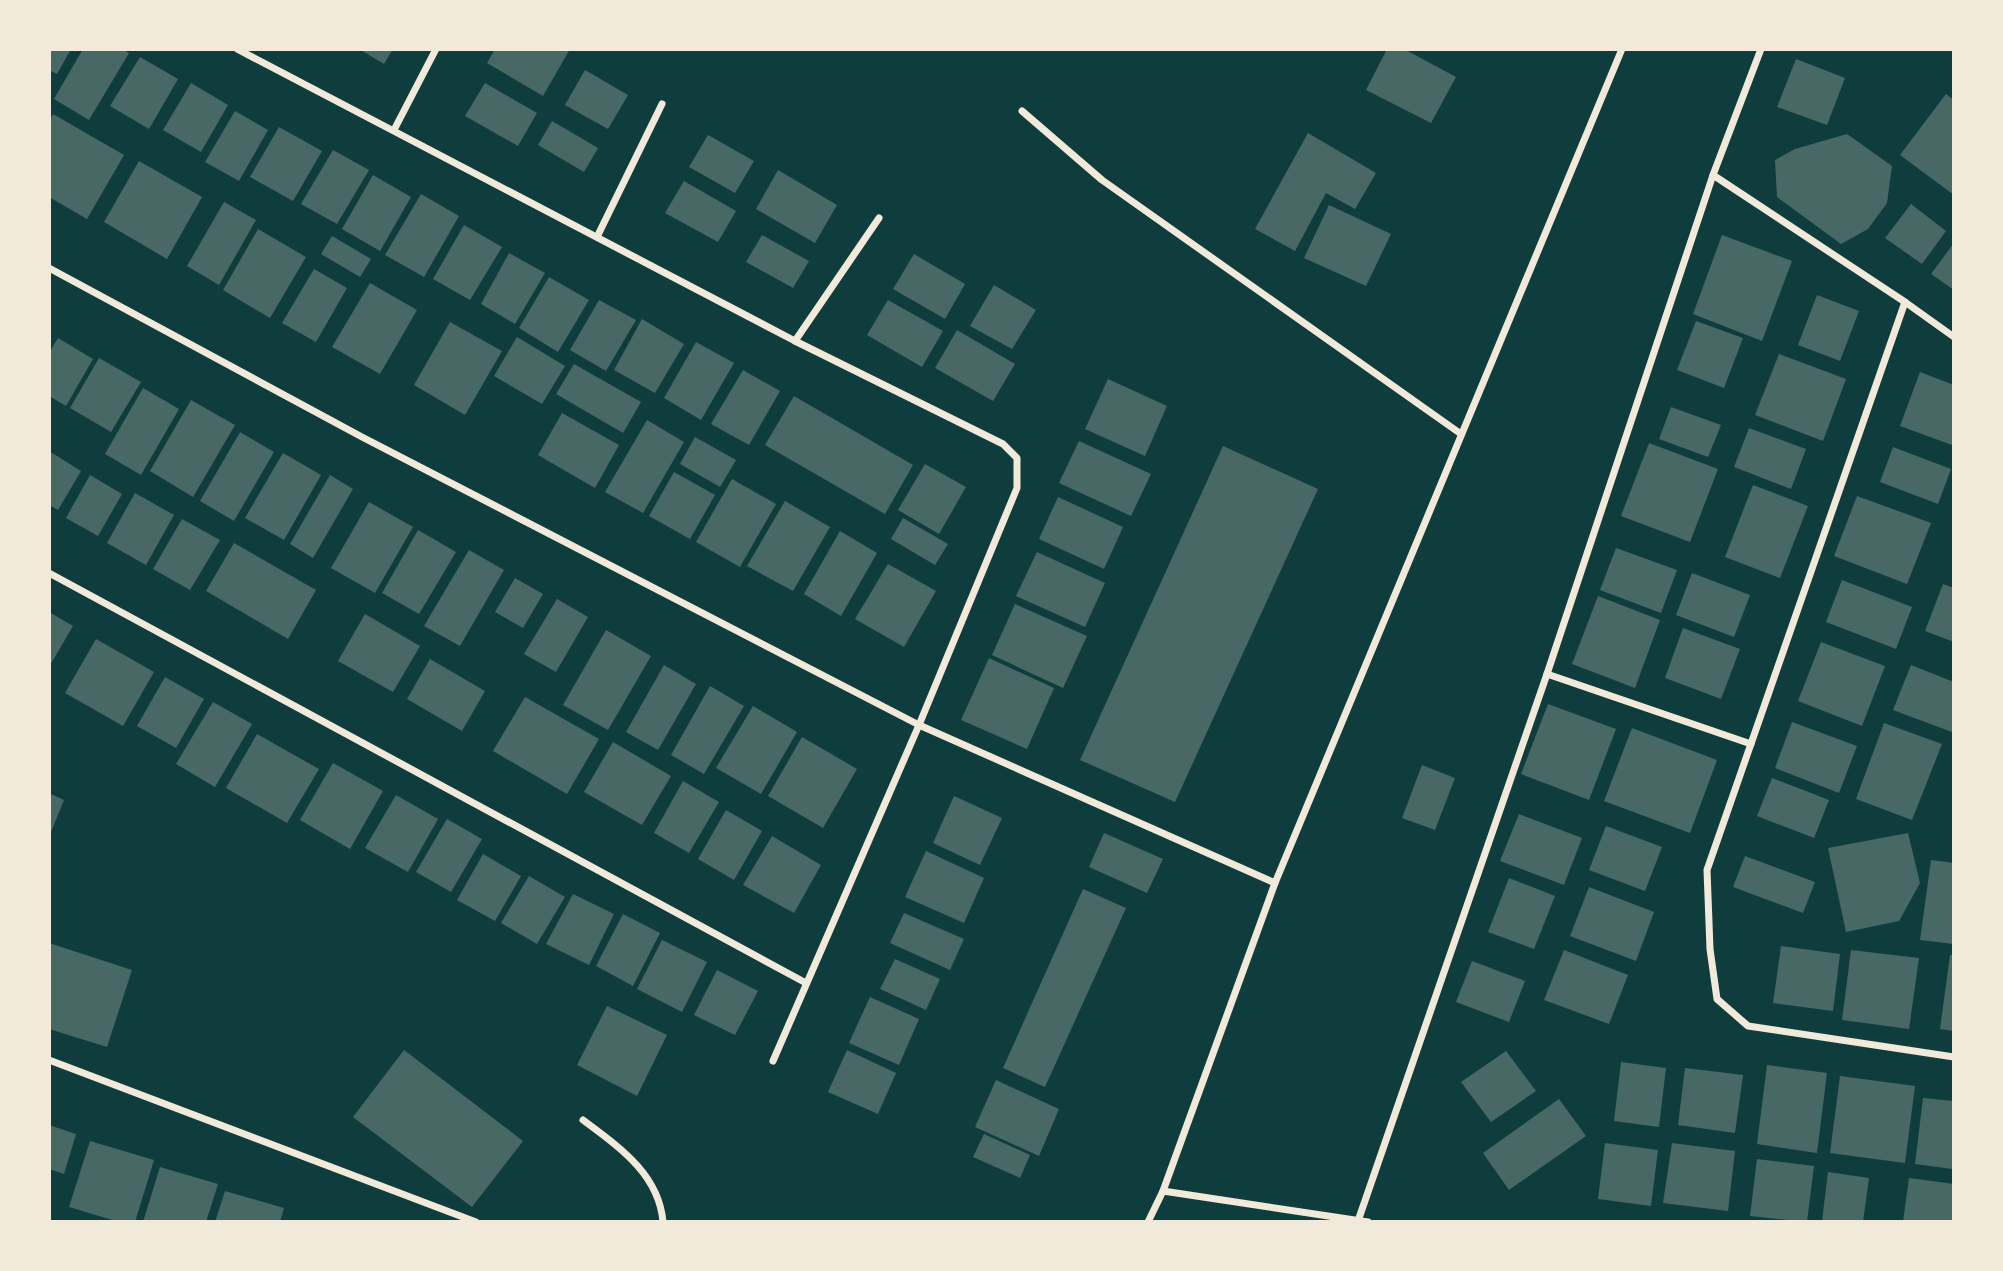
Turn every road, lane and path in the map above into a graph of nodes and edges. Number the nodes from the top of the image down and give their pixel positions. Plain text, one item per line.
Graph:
1 (237, 49) edge
2 (436, 49) edge
3 (1622, 49) edge
4 (1761, 49) edge
5 (662, 104) dead end
6 (1022, 111) dead end
7 (394, 130) junction
8 (1713, 175) junction
9 (879, 218) dead end
10 (597, 237) junction
11 (49, 268) edge
12 (1905, 302) junction
13 (1954, 337) edge
14 (795, 341) junction
15 (1461, 434) junction
16 (49, 573) edge
17 (1547, 674) junction
18 (919, 725) junction
19 (1751, 744) junction
20 (1275, 883) junction
21 (806, 983) junction
22 (1954, 1057) edge
23 (49, 1060) edge
24 (773, 1061) dead end
25 (583, 1120) dead end
26 (1163, 1191) junction
27 (1358, 1221) edge
28 (476, 1222) edge
29 (663, 1222) edge
30 (1148, 1222) edge
31 (1368, 1222) edge

1 - 7 street
2 - 7 street
3 - 15 street
4 - 8 street
5 - 10 street
6 - 15 street
7 - 10 street
8 - 12 street
8 - 17 street
9 - 14 street
10 - 14 street
11 - 18 street
12 - 13 street
12 - 19 street
14 - 18 street
15 - 20 street
16 - 21 street
17 - 19 street
17 - 27 street
18 - 20 street
18 - 21 street
19 - 22 street
20 - 26 street
21 - 24 street
23 - 28 street
25 - 29 street
26 - 27 street
26 - 30 street
27 - 31 street

